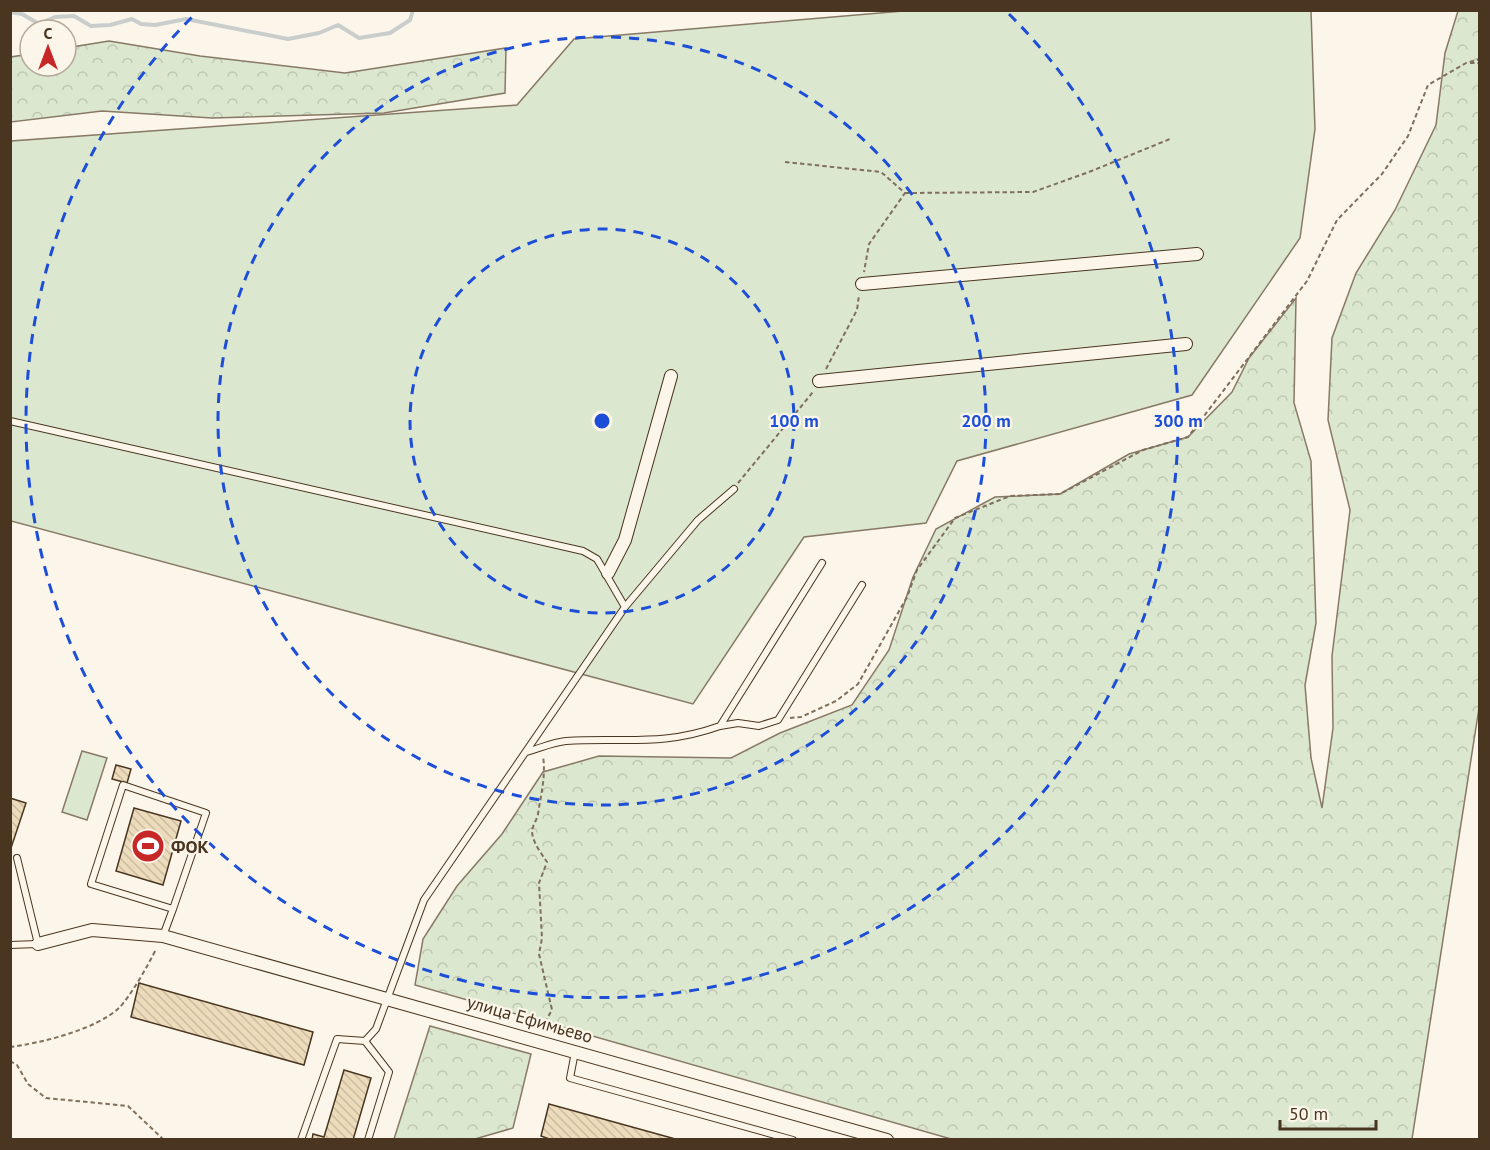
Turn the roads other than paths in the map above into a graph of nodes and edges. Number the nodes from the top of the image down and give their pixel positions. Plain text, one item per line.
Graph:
1 (1197, 254) dead end
2 (862, 284) road end
3 (1186, 344) dead end
4 (671, 376) dead end
5 (819, 381) road end
6 (10, 421) edge
7 (734, 489) road end
8 (822, 563) dead end
9 (608, 573) junction
10 (862, 585) dead end
11 (625, 607) junction
12 (720, 726) junction
13 (525, 753) junction
14 (17, 858) dead end
15 (173, 909) junction
16 (163, 936) junction
17 (38, 944) junction
18 (10, 945) edge
19 (387, 997) junction
20 (365, 1041) junction
21 (575, 1051) junction
22 (867, 1137) edge
23 (301, 1140) edge
24 (368, 1140) edge
25 (793, 1140) edge
26 (887, 1140) edge

1 - 2 street
3 - 5 street
4 - 9 street
6 - 9 lane
7 - 11 lane
8 - 12 lane
9 - 11 lane
10 - 12 lane
11 - 13 lane
12 - 13 lane
13 - 19 lane
14 - 17 lane
15 - 15 lane
15 - 16 lane
16 - 17 street, улица Ефимьево
16 - 19 street, улица Ефимьево
17 - 18 lane
19 - 20 lane
19 - 21 street, улица Ефимьево
20 - 23 lane
20 - 24 lane
21 - 22 street, улица Ефимьево
21 - 25 lane
22 - 26 street, улица Ефимьево

